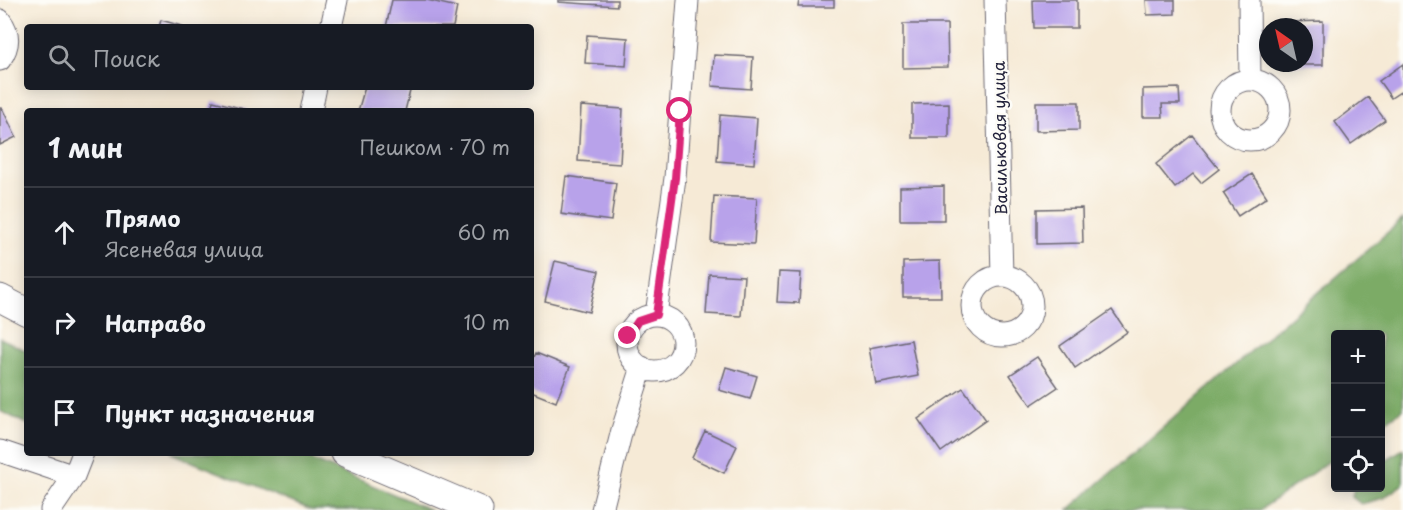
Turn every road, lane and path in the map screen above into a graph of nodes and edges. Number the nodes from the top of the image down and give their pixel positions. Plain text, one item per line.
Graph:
1 (337, 0) edge
2 (688, 0) edge
3 (996, 0) edge
4 (1249, 0) edge
5 (0, 20) edge
6 (332, 24) edge
7 (0, 60) edge
8 (1250, 80) dead end
9 (315, 90) edge
10 (311, 108) edge
11 (1002, 276) dead end
12 (0, 298) edge
13 (24, 310) edge
14 (656, 315) junction
15 (642, 367) junction
16 (0, 451) edge
17 (82, 456) edge
18 (352, 456) edge
19 (74, 476) junction
20 (51, 510) edge
21 (479, 510) edge
22 (602, 510) edge

1 - 6 street
2 - 14 street
3 - 11 street, Васильковая улица
4 - 8 street
5 - 7 street
9 - 10 street
12 - 13 street
14 - 15 street
14 - 15 street
15 - 22 street
16 - 19 street
17 - 19 street
18 - 21 street
19 - 20 street

